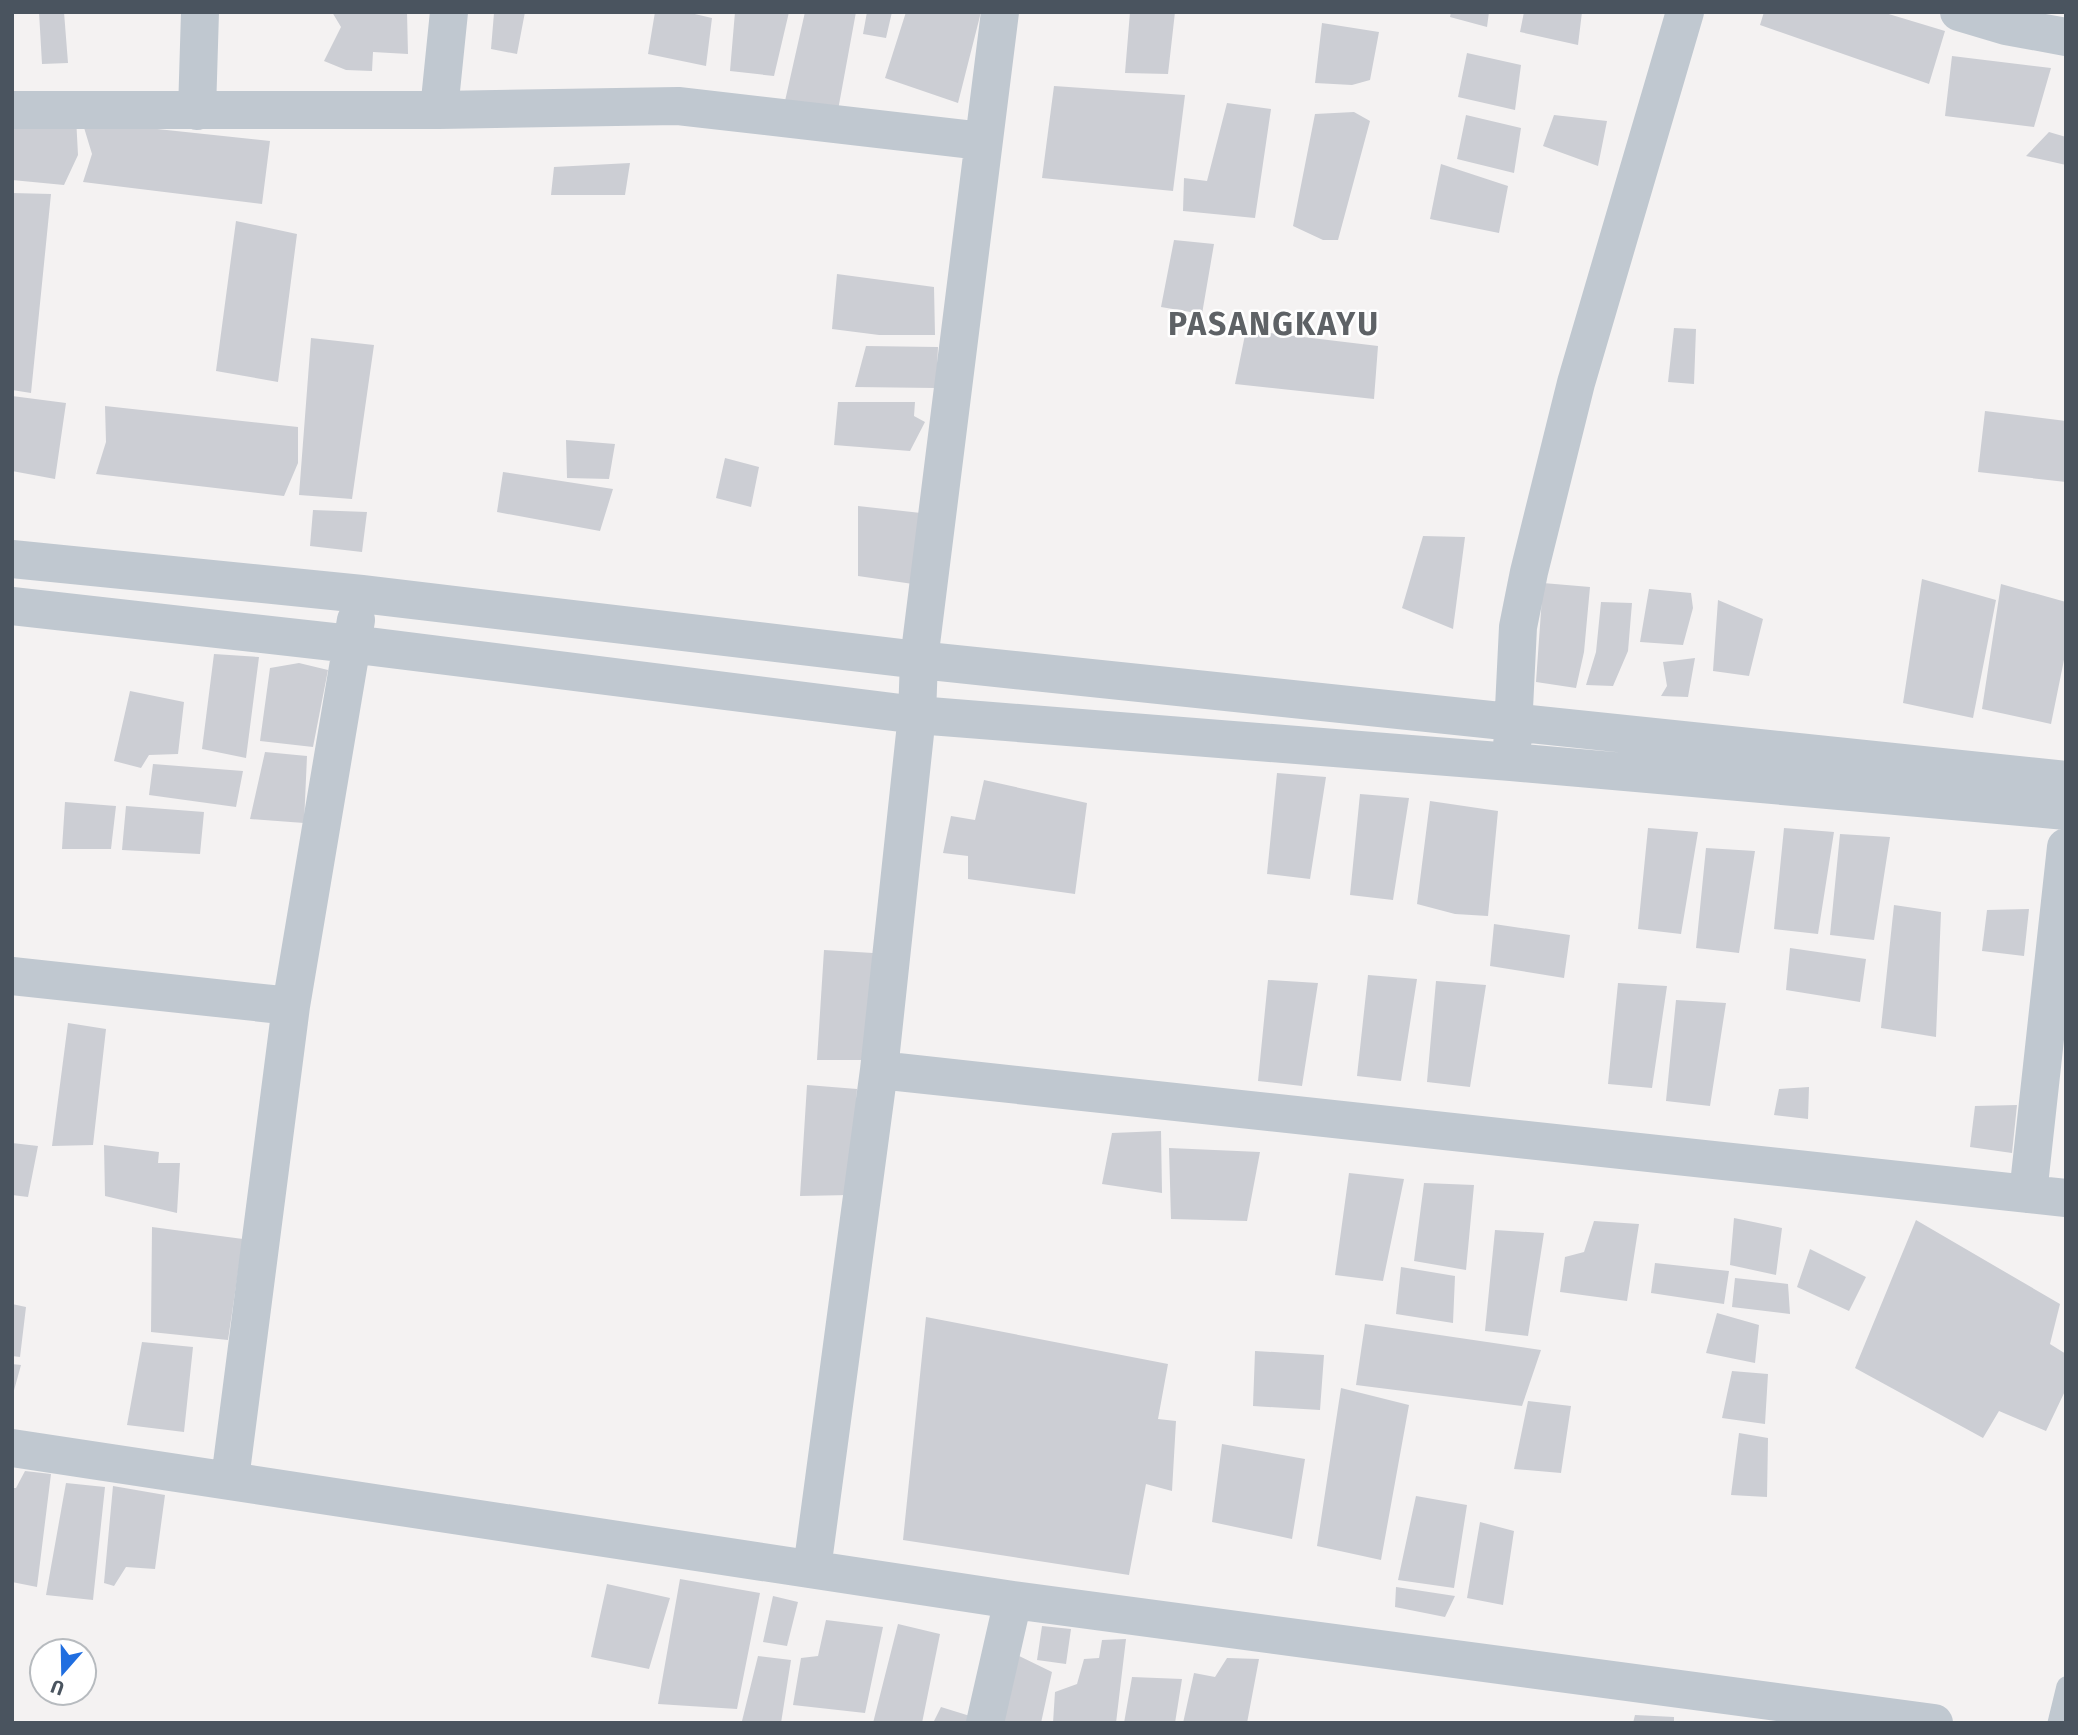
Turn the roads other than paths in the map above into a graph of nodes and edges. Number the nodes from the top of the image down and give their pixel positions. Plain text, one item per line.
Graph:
1 (200, 12) edge
2 (450, 12) edge
3 (1000, 12) edge
4 (1685, 12) edge
5 (1959, 12) edge
6 (2066, 37) edge
7 (12, 110) edge
8 (439, 110) junction
9 (197, 111) junction
10 (982, 141) junction
11 (12, 559) edge
12 (362, 594) junction
13 (12, 606) edge
14 (351, 644) junction
15 (919, 660) junction
16 (917, 715) junction
17 (1513, 723) junction
18 (1511, 762) junction
19 (2066, 780) edge
20 (2066, 811) edge
21 (2066, 847) edge
22 (12, 976) edge
23 (291, 1006) junction
24 (879, 1070) junction
25 (2028, 1194) junction
26 (2066, 1198) edge
27 (12, 1448) edge
28 (230, 1479) junction
29 (812, 1569) junction
30 (1013, 1600) junction
31 (2066, 1686) edge
32 (985, 1723) edge
33 (1934, 1723) edge
34 (2057, 1723) edge

1 - 9 street
2 - 8 street
3 - 10 street
4 - 17 street
5 - 6 street
7 - 9 street
8 - 9 street
8 - 10 street
10 - 15 street
11 - 12 street
12 - 14 street
12 - 15 street
13 - 14 street
14 - 16 street
14 - 23 street
15 - 16 street
15 - 17 street
16 - 18 street
16 - 24 street
17 - 18 street
17 - 19 street
18 - 20 street
21 - 25 street
22 - 23 street
23 - 28 street
24 - 25 street
24 - 29 street
25 - 26 street
27 - 28 street
28 - 29 street
29 - 30 street
30 - 32 street
30 - 33 street
31 - 34 lane

